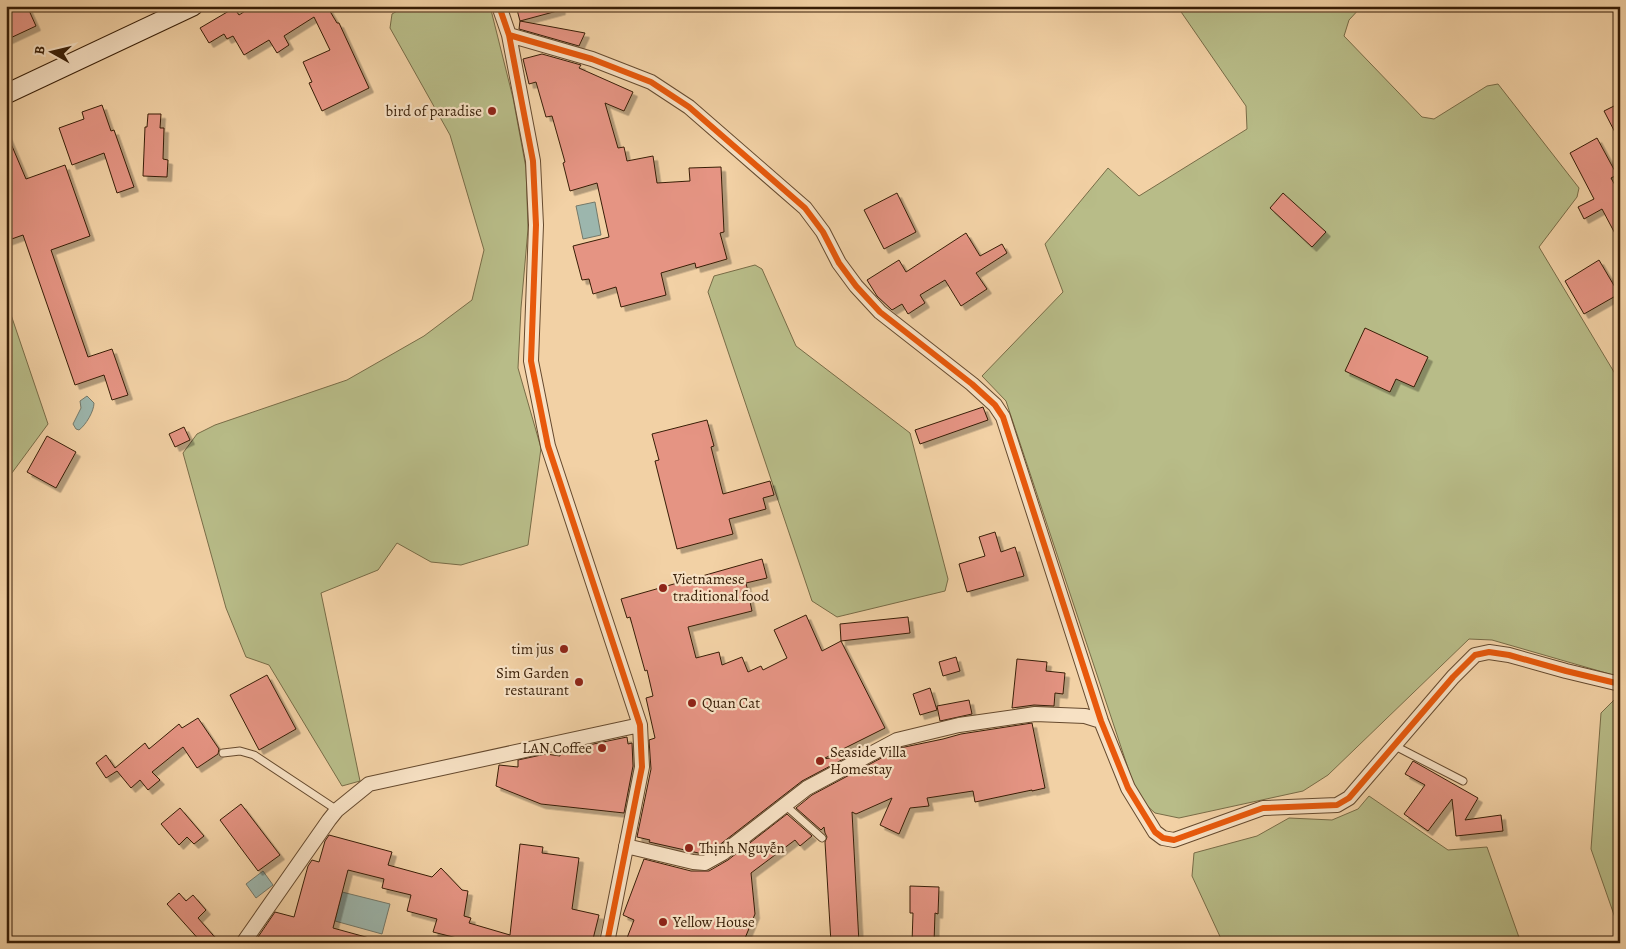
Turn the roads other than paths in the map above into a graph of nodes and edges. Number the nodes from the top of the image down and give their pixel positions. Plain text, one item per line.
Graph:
1 (194, 6) edge
2 (499, 6) edge
3 (510, 35) junction
4 (6, 94) edge
5 (1620, 684) edge
6 (1101, 721) junction
7 (640, 725) junction
8 (1394, 746) junction
9 (223, 753) dead end
10 (1463, 781) dead end
11 (786, 805) junction
12 (337, 810) junction
13 (822, 838) dead end
14 (626, 846) junction
15 (243, 943) edge
16 (607, 943) edge

1 - 4 main road
2 - 3 street
3 - 6 street
3 - 7 street
5 - 8 street
6 - 8 street
6 - 11 street
7 - 12 street
7 - 14 street
8 - 10 lane
9 - 12 lane
11 - 13 lane
11 - 14 street
12 - 15 street
14 - 16 street

